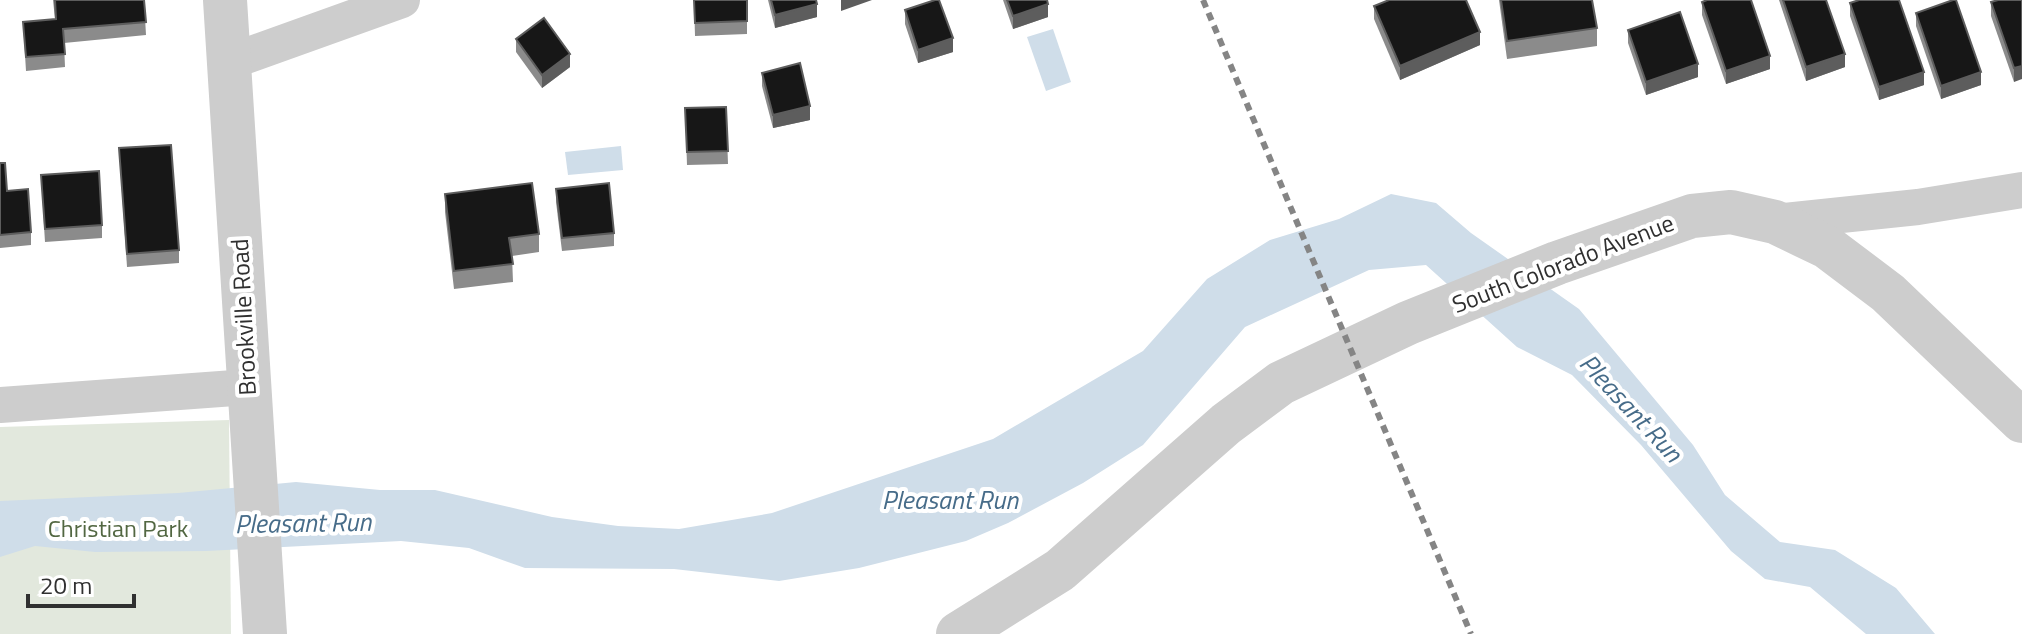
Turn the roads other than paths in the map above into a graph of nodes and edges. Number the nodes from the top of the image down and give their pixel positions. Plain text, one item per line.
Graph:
1 (225, 0) edge
2 (402, 0) edge
3 (229, 62) junction
4 (2022, 190) edge
5 (1775, 222) junction
6 (248, 387) junction
7 (0, 405) edge
8 (2022, 421) edge
9 (265, 628) edge
10 (958, 634) edge

1 - 3 street, Brookville Road
2 - 3 street
3 - 6 street, Brookville Road
4 - 5 street, South Colorado Avenue
5 - 8 street
5 - 10 street, South Colorado Avenue
6 - 7 street
6 - 9 street, Brookville Road

